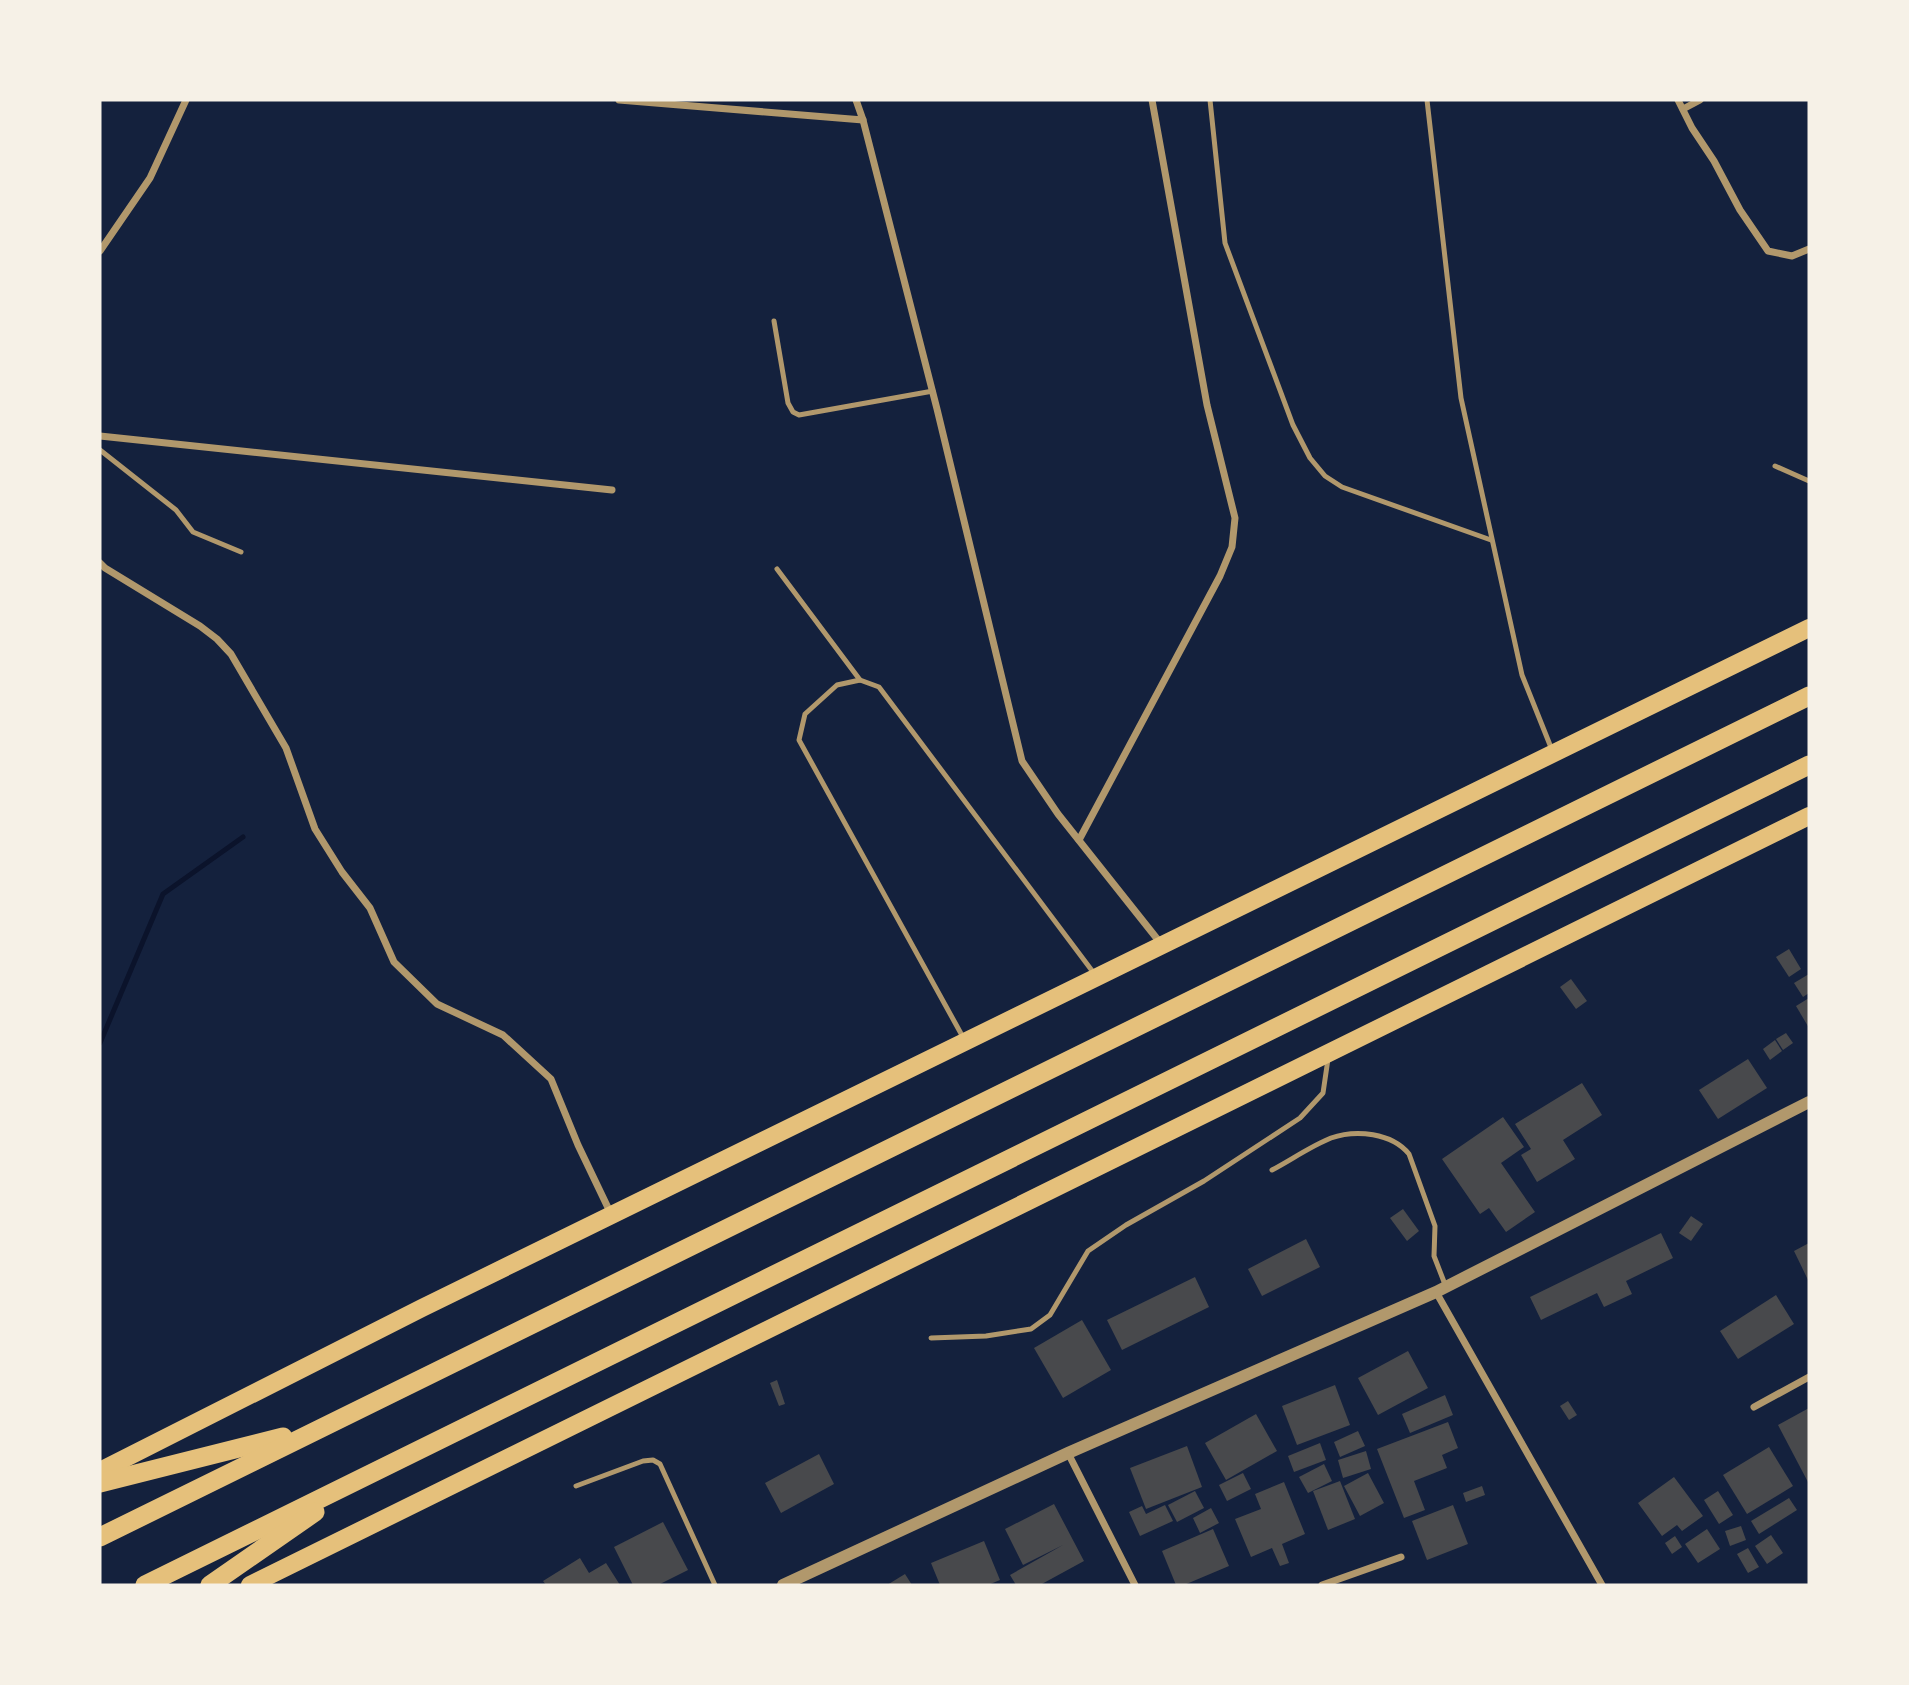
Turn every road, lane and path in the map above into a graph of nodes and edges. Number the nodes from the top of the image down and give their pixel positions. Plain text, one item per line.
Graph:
1 (186, 100) edge
2 (618, 100) edge
3 (856, 100) edge
4 (1152, 100) edge
5 (1210, 100) edge
6 (1427, 100) edge
7 (1678, 100) edge
8 (1700, 100) edge
9 (1684, 109) junction
10 (863, 120) junction
11 (103, 240) edge
12 (1809, 249) edge
13 (100, 251) edge
14 (774, 321) dead end
15 (933, 391) junction
16 (100, 436) edge
17 (100, 450) edge
18 (1775, 466) dead end
19 (1809, 481) edge
20 (612, 490) dead end
21 (1491, 540) junction
22 (242, 552) dead end
23 (100, 562) edge
24 (777, 569) dead end
25 (1809, 628) edge
26 (860, 680) junction
27 (1809, 696) edge
28 (1553, 753) junction
29 (1809, 765) edge
30 (1809, 816) edge
31 (1079, 841) junction
32 (1162, 945) junction
33 (1097, 977) junction
34 (965, 1041) junction
35 (1328, 1053) junction
36 (1809, 1102) edge
37 (1272, 1170) dead end
38 (611, 1215) junction
39 (1441, 1289) junction
40 (931, 1338) dead end
41 (1809, 1377) edge
42 (1754, 1407) dead end
43 (322, 1427) junction
44 (1068, 1453) junction
45 (100, 1471) edge
46 (370, 1474) junction
47 (100, 1483) edge
48 (576, 1486) dead end
49 (100, 1537) edge
50 (1401, 1557) dead end
51 (145, 1585) edge
52 (210, 1585) edge
53 (250, 1585) edge
54 (715, 1585) edge
55 (783, 1585) edge
56 (1135, 1585) edge
57 (1322, 1585) edge
58 (1602, 1585) edge

1 - 11 street
2 - 10 street
3 - 10 street
4 - 31 street
5 - 21 lane
6 - 21 lane
7 - 9 street
8 - 9 street
9 - 12 street
10 - 15 street
11 - 13 street
14 - 15 lane
15 - 31 street
16 - 20 street
17 - 22 lane
18 - 19 lane
21 - 28 lane
23 - 38 street
24 - 26 lane
25 - 28 highway
26 - 33 lane
26 - 34 lane
27 - 43 highway
28 - 32 highway
29 - 46 highway
30 - 35 highway
31 - 32 street
32 - 33 highway
33 - 34 highway
34 - 38 highway
35 - 40 lane
35 - 53 highway
36 - 39 street
37 - 39 lane
38 - 45 highway
39 - 44 street
39 - 58 street
41 - 42 street
43 - 47 highway
43 - 49 highway
44 - 55 street
44 - 56 street
46 - 51 highway
46 - 52 highway
48 - 54 lane
50 - 57 street

